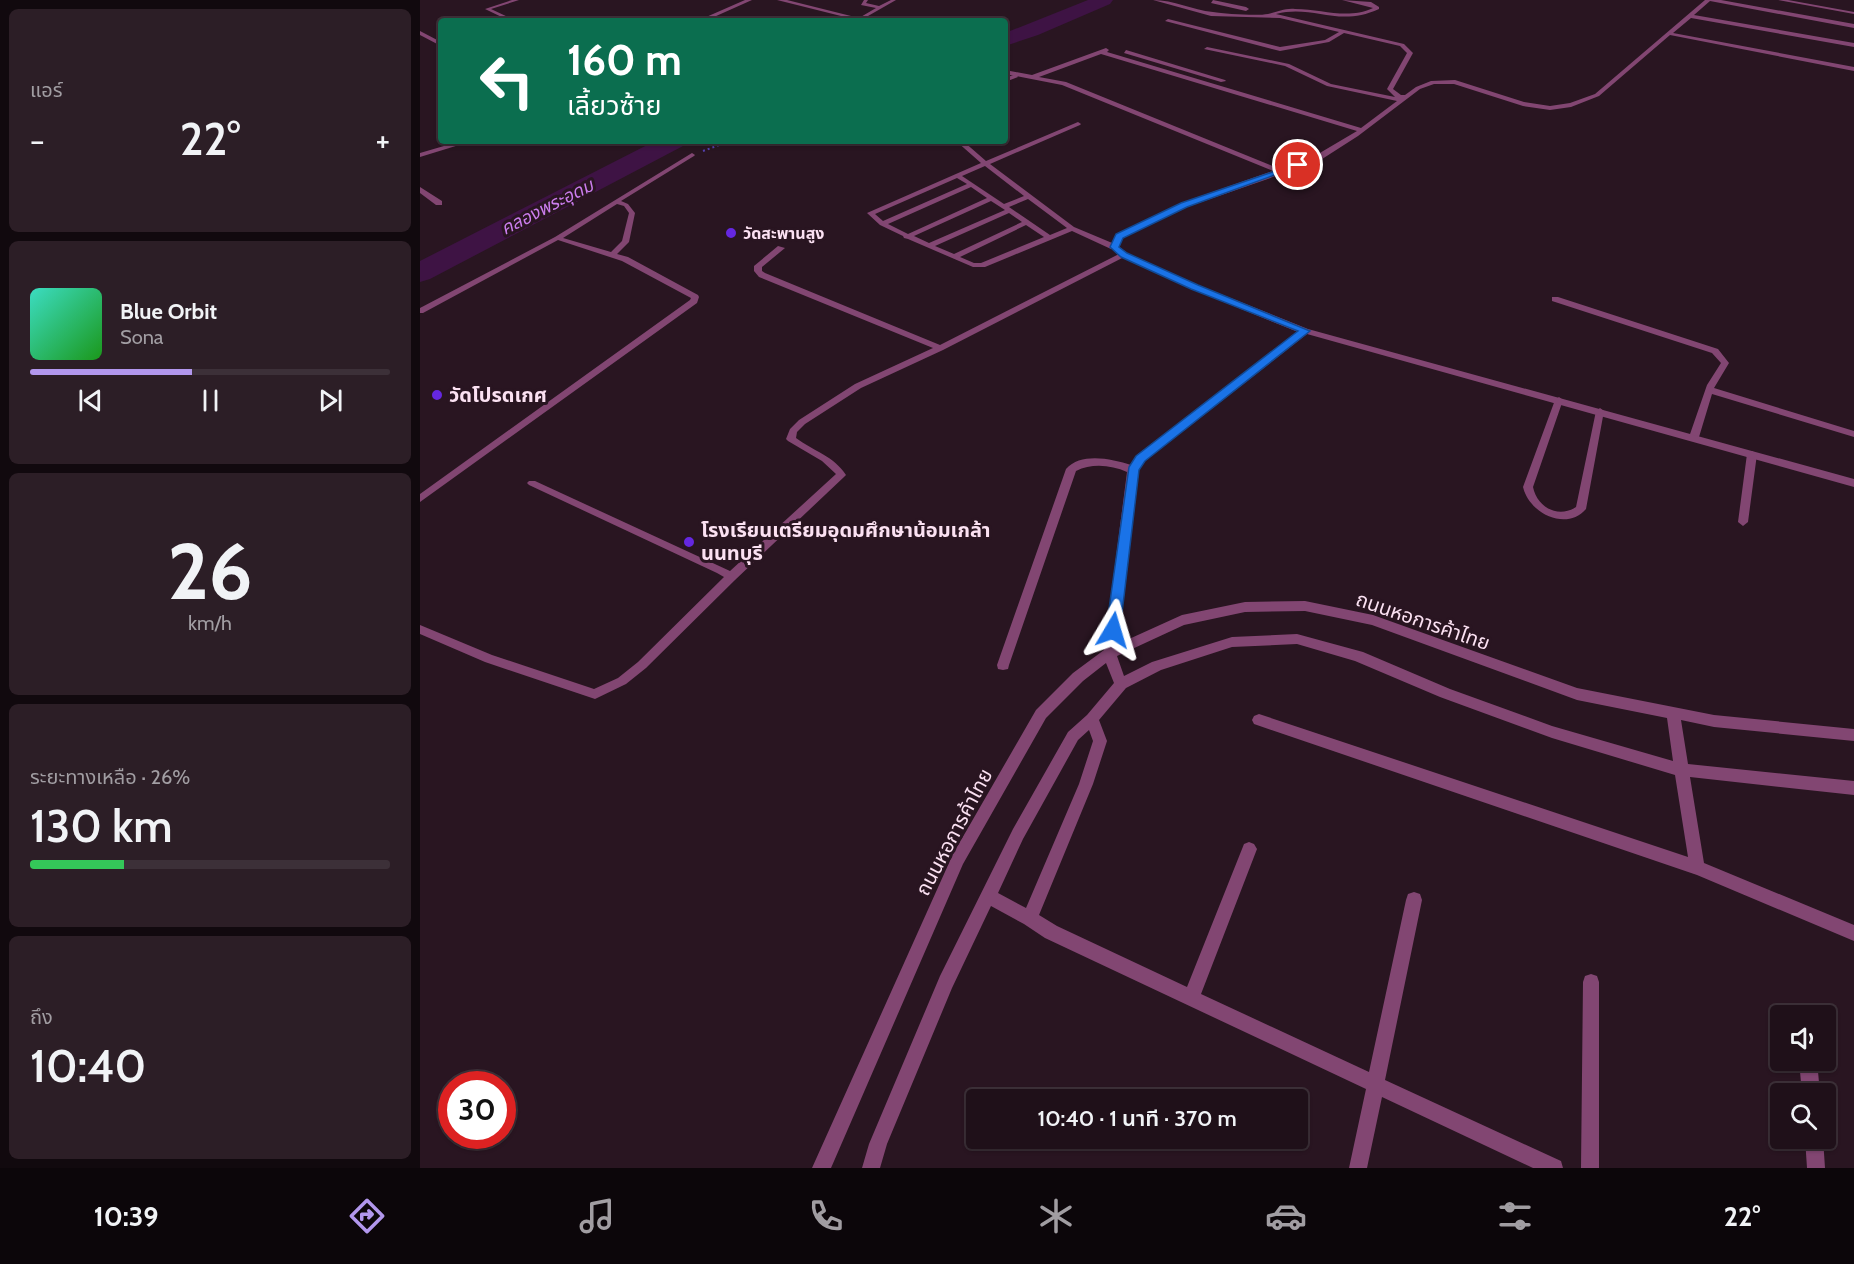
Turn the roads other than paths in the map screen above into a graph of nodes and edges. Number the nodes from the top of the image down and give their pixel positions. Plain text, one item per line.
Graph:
1 (517, 0) edge
2 (749, 0) edge
3 (780, 0) edge
4 (866, 0) edge
5 (894, 0) edge
6 (1156, 0) edge
7 (1345, 0) edge
8 (1710, 0) edge
9 (1780, 0) edge
10 (1213, 2) dead end
11 (880, 9) junction
12 (1854, 13) edge
13 (712, 15) junction
14 (1270, 15) junction
15 (1691, 16) junction
16 (507, 18) edge
17 (702, 18) edge
18 (720, 18) dead end
19 (856, 18) edge
20 (868, 18) edge
21 (1168, 21) dead end
22 (1854, 26) edge
23 (1342, 32) junction
24 (420, 33) edge
25 (1671, 34) junction
26 (438, 42) edge
27 (1854, 45) edge
28 (1207, 48) dead end
29 (1101, 52) junction
30 (1854, 69) edge
31 (1008, 73) edge
32 (1016, 76) junction
33 (1031, 78) junction
34 (1008, 79) edge
35 (1223, 81) dead end
36 (1405, 99) junction
37 (1078, 124) dead end
38 (1361, 130) junction
39 (458, 144) edge
40 (963, 144) edge
41 (420, 155) edge
42 (693, 155) road end
43 (986, 164) junction
44 (1281, 172) junction
45 (957, 175) junction
46 (971, 185) junction
47 (420, 189) edge
48 (1029, 196) junction
49 (991, 199) junction
50 (440, 202) dead end
51 (616, 202) junction
52 (1006, 209) junction
53 (1027, 222) junction
54 (882, 224) junction
55 (1072, 228) junction
56 (1047, 236) junction
57 (906, 237) junction
58 (557, 238) junction
59 (929, 246) junction
60 (1114, 247) junction
61 (781, 248) dead end
62 (612, 255) junction
63 (1124, 255) junction
64 (954, 257) junction
65 (1555, 299) dead end
66 (420, 311) edge
67 (1305, 331) junction
68 (940, 348) junction
69 (1710, 390) junction
70 (1559, 400) junction
71 (1599, 411) junction
72 (1853, 434) edge
73 (1694, 437) junction
74 (1752, 454) junction
75 (1133, 470) junction
76 (532, 483) dead end
77 (1854, 483) edge
78 (420, 499) edge
79 (1743, 522) dead end
80 (731, 577) junction
81 (420, 629) edge
82 (1110, 653) junction
83 (1003, 665) dead end
84 (1121, 684) junction
85 (1673, 713) junction
86 (1092, 719) junction
87 (1259, 720) dead end
88 (1854, 735) edge
89 (1682, 770) junction
90 (1854, 788) edge
91 (1249, 849) dead end
92 (1697, 868) junction
93 (988, 896) junction
94 (1414, 900) dead end
95 (1030, 918) junction
96 (1854, 933) edge
97 (1591, 982) dead end
98 (1191, 997) junction
99 (1376, 1083) junction
100 (1815, 1149) edge
101 (820, 1168) edge
102 (871, 1168) edge
103 (1358, 1168) edge
104 (1554, 1168) edge
105 (1590, 1168) edge
106 (1816, 1168) edge

1 - 16 lane
2 - 13 street
3 - 19 street
4 - 11 lane
5 - 11 lane
6 - 14 street
7 - 14 street
8 - 15 street
8 - 22 street
9 - 12 lane
10 - 14 street
11 - 20 lane
13 - 17 street
13 - 18 street
14 - 23 street
15 - 25 street
15 - 27 street
21 - 23 street
23 - 36 street
24 - 26 street
25 - 30 street
25 - 36 street
28 - 36 street
29 - 33 street
29 - 35 street
29 - 38 street
31 - 32 street
32 - 33 street
32 - 34 lane
33 - 44 street
36 - 38 street
37 - 43 lane
38 - 44 street
39 - 41 street
40 - 43 lane
42 - 51 lane
43 - 45 lane
43 - 48 lane
44 - 60 street
45 - 46 lane
45 - 54 lane
46 - 49 lane
46 - 54 lane
47 - 50 street
48 - 52 lane
48 - 55 lane
49 - 52 lane
49 - 57 lane
51 - 58 lane
51 - 62 lane
52 - 53 lane
52 - 59 lane
53 - 56 lane
53 - 64 lane
54 - 57 lane
55 - 56 lane
55 - 60 lane
56 - 64 lane
57 - 59 lane
58 - 62 lane
58 - 66 lane
59 - 64 lane
60 - 63 street
61 - 68 lane
62 - 78 lane
63 - 67 street
63 - 68 lane
65 - 69 lane
67 - 70 street
67 - 75 street
68 - 80 lane
69 - 72 lane
69 - 73 lane
70 - 71 street
70 - 71 lane
71 - 73 street
73 - 74 street
74 - 77 street
74 - 79 lane
75 - 82 street
75 - 83 street
76 - 80 lane
80 - 81 lane
82 - 84 street
82 - 85 street, ถนนหอการค้าไทย
82 - 101 street, ถนนหอการค้าไทย
84 - 86 street
84 - 89 street
85 - 88 street, ถนนหอการค้าไทย
85 - 89 street
86 - 93 street
86 - 95 street
87 - 92 street
89 - 90 street
89 - 92 street
91 - 98 street
92 - 96 street
93 - 95 street
93 - 102 street
94 - 99 street
95 - 98 street
97 - 105 street
98 - 99 street
99 - 103 street
99 - 104 street
100 - 106 street

